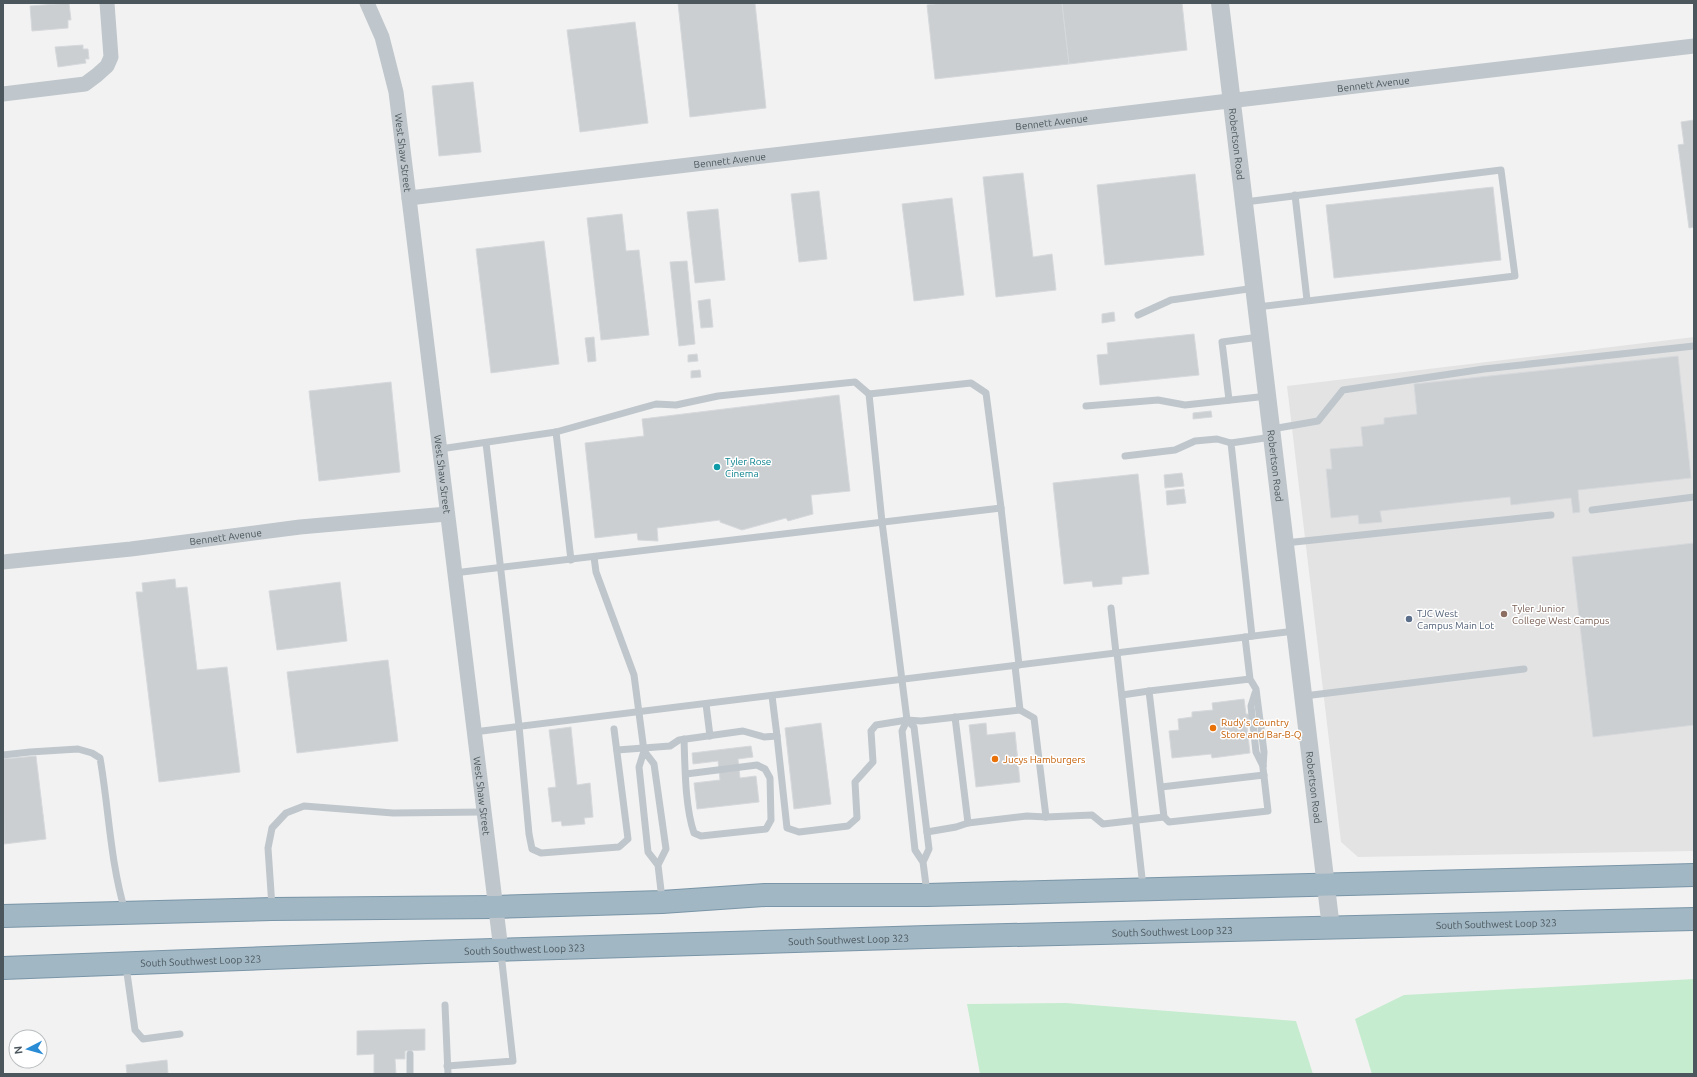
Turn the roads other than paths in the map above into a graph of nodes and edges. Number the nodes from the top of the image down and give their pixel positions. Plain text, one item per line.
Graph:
1 (107, 3) edge
2 (368, 3) edge
3 (1220, 3) edge
4 (1694, 46) edge
5 (3, 94) edge
6 (1233, 100) junction
7 (1294, 195) junction
8 (409, 198) junction
9 (1245, 202) junction
10 (1255, 288) junction
11 (1307, 300) junction
12 (1257, 307) junction
13 (1138, 315) dead end
14 (1261, 337) junction
15 (1694, 346) edge
16 (869, 394) junction
17 (1268, 396) junction
18 (1229, 400) junction
19 (1086, 406) dead end
20 (556, 432) junction
21 (1272, 433) junction
22 (486, 443) junction
23 (1231, 443) junction
24 (440, 450) junction
25 (1125, 456) dead end
26 (1694, 497) edge
27 (1000, 508) junction
28 (1592, 510) dead end
29 (447, 514) junction
30 (1551, 515) dead end
31 (882, 522) junction
32 (1285, 543) junction
33 (594, 557) junction
34 (571, 560) junction
35 (3, 562) edge
36 (500, 568) junction
37 (454, 573) junction
38 (1111, 608) dead end
39 (1296, 630) junction
40 (1248, 636) junction
41 (1116, 653) junction
42 (1017, 666) junction
43 (1524, 669) dead end
44 (1250, 679) junction
45 (901, 680) junction
46 (1149, 691) junction
47 (1122, 695) junction
48 (772, 696) junction
49 (1303, 696) junction
50 (706, 704) junction
51 (1020, 710) junction
52 (640, 712) junction
53 (955, 718) junction
54 (907, 720) junction
55 (519, 726) junction
56 (614, 729) dead end
57 (474, 732) junction
58 (710, 736) junction
59 (777, 736) junction
60 (684, 739) junction
61 (644, 749) junction
62 (616, 750) junction
63 (3, 756) edge
64 (1264, 772) junction
65 (686, 774) junction
66 (1161, 787) junction
67 (484, 812) junction
68 (1046, 817) junction
69 (1164, 817) junction
70 (1135, 820) junction
71 (968, 823) junction
72 (927, 832) junction
73 (923, 862) junction
74 (658, 865) junction
75 (1694, 875) edge
76 (1326, 885) junction
77 (1143, 890) junction
78 (927, 895) junction
79 (662, 902) junction
80 (495, 907) junction
81 (272, 909) junction
82 (126, 913) junction
83 (3, 916) edge
84 (1694, 919) edge
85 (1331, 928) junction
86 (501, 950) junction
87 (126, 964) junction
88 (3, 968) edge
89 (445, 1005) dead end
90 (180, 1034) dead end
91 (410, 1054) dead end
92 (448, 1070) edge
93 (410, 1074) edge

1 - 5 street
2 - 8 street, West Shaw Street
3 - 6 street, Robertson Road
4 - 6 street, Bennett Avenue
6 - 8 street, Bennett Avenue
6 - 9 street, Robertson Road
7 - 9 lane
7 - 11 lane
7 - 11 lane
8 - 24 street, West Shaw Street
9 - 10 street, Robertson Road
10 - 12 street, Robertson Road
10 - 13 lane
11 - 12 lane
12 - 14 street, Robertson Road
14 - 17 street, Robertson Road
14 - 18 lane
15 - 21 lane
16 - 20 lane
16 - 27 lane
16 - 31 lane
17 - 18 lane
17 - 21 street, Robertson Road
18 - 19 lane
20 - 22 lane
20 - 34 lane
21 - 23 lane
21 - 32 street, Robertson Road
22 - 24 lane
22 - 36 lane
23 - 25 lane
23 - 40 lane
24 - 29 street, West Shaw Street
26 - 28 lane
27 - 31 lane
27 - 42 lane
29 - 35 street, Bennett Avenue
29 - 37 street, West Shaw Street
30 - 32 lane
31 - 33 lane
31 - 45 lane
32 - 39 street, Robertson Road
33 - 34 lane
33 - 52 lane
34 - 36 lane
36 - 37 lane
36 - 55 lane
37 - 57 street, West Shaw Street
38 - 41 lane
39 - 40 lane
39 - 49 street, Robertson Road
40 - 41 lane
40 - 44 lane
41 - 42 lane
41 - 47 lane
42 - 45 lane
42 - 51 lane
43 - 49 lane
44 - 46 lane
44 - 64 lane
45 - 48 lane
45 - 54 lane
46 - 47 lane
46 - 66 lane
47 - 70 lane
48 - 50 lane
48 - 59 lane
49 - 76 street, Robertson Road
50 - 52 lane
50 - 58 lane
51 - 53 lane
51 - 68 lane
52 - 55 lane
52 - 61 lane
53 - 54 lane
53 - 71 lane
54 - 59 lane
54 - 72 lane
54 - 73 lane
55 - 57 lane
55 - 62 lane
56 - 62 lane
57 - 67 street, West Shaw Street
58 - 59 lane
58 - 60 lane
60 - 61 lane
60 - 65 lane
61 - 62 lane
61 - 74 lane
61 - 74 lane
63 - 82 lane
64 - 66 lane
64 - 69 lane
65 - 65 lane
66 - 69 lane
67 - 80 street, West Shaw Street
67 - 81 lane
68 - 70 lane
68 - 71 lane
69 - 70 lane
70 - 77 lane
71 - 72 lane
72 - 73 lane
73 - 78 lane
74 - 79 lane
75 - 76 highway
76 - 77 highway
76 - 85 street, Robertson Road
77 - 78 highway
78 - 79 highway
79 - 80 highway
80 - 81 highway
80 - 86 street, West Shaw Street
81 - 82 highway
82 - 83 highway
84 - 85 highway, South Southwest Loop 323
85 - 86 highway, South Southwest Loop 323
86 - 87 highway, South Southwest Loop 323
86 - 92 lane
87 - 88 highway, South Southwest Loop 323
87 - 90 lane
89 - 92 lane
91 - 93 lane

